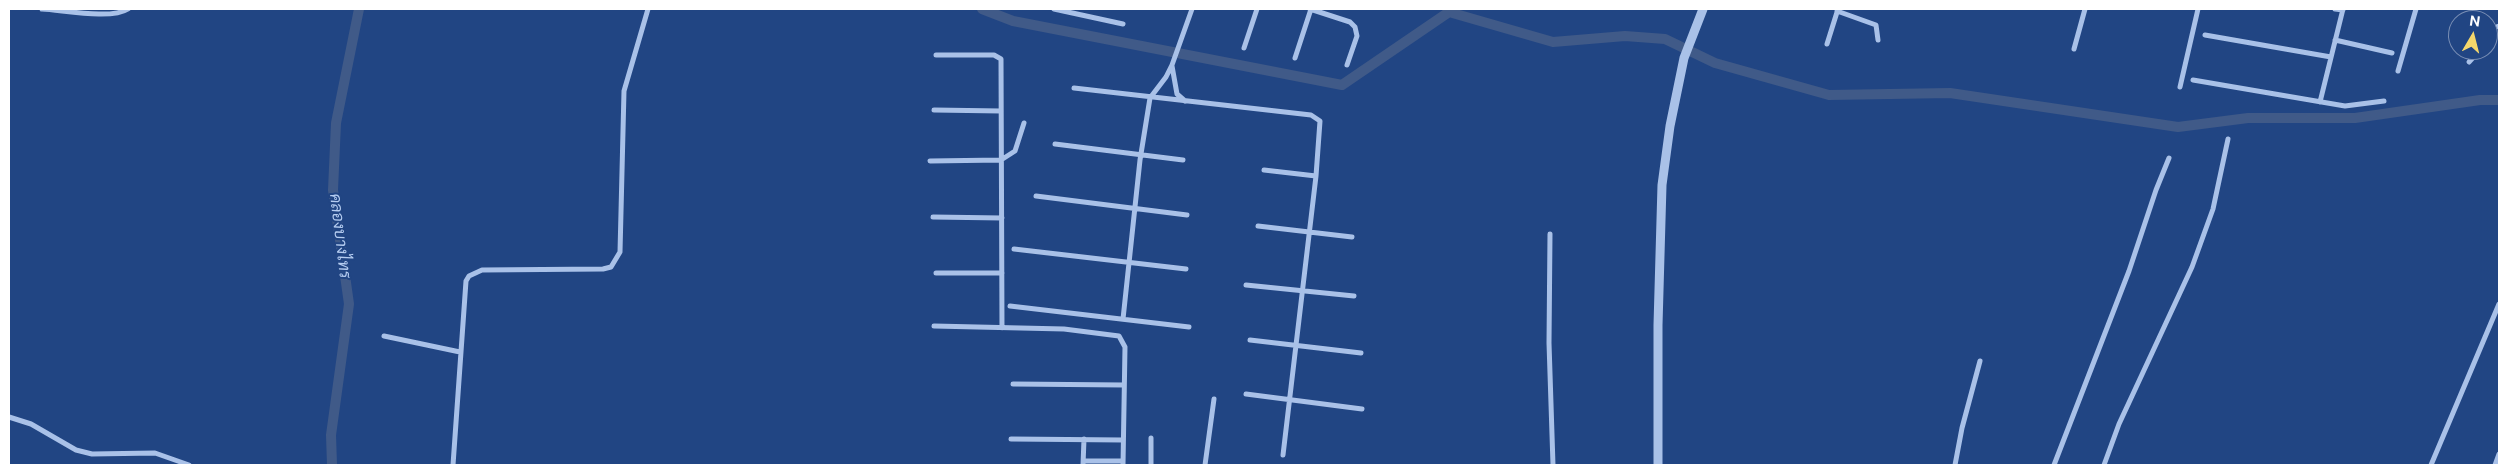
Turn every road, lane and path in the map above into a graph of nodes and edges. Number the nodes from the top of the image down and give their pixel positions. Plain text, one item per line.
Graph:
1 (42, 9) edge
2 (128, 9) edge
3 (648, 9) edge
4 (1054, 9) edge
5 (1191, 9) edge
6 (1257, 9) edge
7 (1310, 9) edge
8 (1703, 9) edge
9 (2084, 9) edge
10 (2198, 9) edge
11 (2335, 9) edge
12 (2343, 9) edge
13 (2416, 9) edge
14 (1837, 10) edge
15 (1078, 11) edge
16 (1123, 24) dead end
17 (2205, 35) dead end
18 (1878, 40) dead end
19 (2335, 40) junction
20 (1827, 44) dead end
21 (1244, 48) dead end
22 (2074, 49) dead end
23 (2392, 53) dead end
24 (936, 54) dead end
25 (2331, 57) junction
26 (1295, 58) dead end
27 (1172, 65) junction
28 (1347, 65) dead end
29 (2398, 71) dead end
30 (2193, 80) dead end
31 (2180, 87) dead end
32 (1074, 88) dead end
33 (1150, 98) junction
34 (2384, 101) dead end
35 (1185, 102) junction
36 (2320, 102) junction
37 (934, 110) dead end
38 (1001, 111) junction
39 (1024, 123) dead end
40 (2228, 139) dead end
41 (1055, 144) dead end
42 (1141, 155) junction
43 (2169, 158) dead end
44 (1001, 160) junction
45 (1183, 160) dead end
46 (930, 161) dead end
47 (1264, 170) dead end
48 (1316, 176) junction
49 (1036, 196) dead end
50 (1135, 208) junction
51 (1187, 215) dead end
52 (932, 217) dead end
53 (1002, 218) junction
54 (1258, 226) dead end
55 (1310, 232) junction
56 (1550, 234) dead end
57 (1352, 238) dead end
58 (1014, 249) dead end
59 (1129, 263) junction
60 (1186, 269) dead end
61 (1002, 272) junction
62 (936, 273) dead end
63 (1246, 285) dead end
64 (1303, 291) junction
65 (1354, 296) dead end
66 (2499, 304) edge
67 (1010, 306) dead end
68 (1123, 319) junction
69 (934, 326) dead end
70 (1002, 328) junction
71 (1189, 328) dead end
72 (384, 336) dead end
73 (1250, 340) dead end
74 (1296, 345) junction
75 (460, 352) junction
76 (1361, 353) dead end
77 (1980, 360) dead end
78 (1013, 384) dead end
79 (1124, 385) junction
80 (1246, 394) dead end
81 (1214, 399) dead end
82 (1290, 400) junction
83 (1362, 409) dead end
84 (9, 416) edge
85 (1151, 438) dead end
86 (1011, 439) dead end
87 (1084, 440) junction
88 (1123, 440) junction
89 (2499, 454) edge
90 (1283, 455) dead end
91 (1084, 463) edge
92 (1123, 463) edge
93 (189, 465) edge
94 (453, 465) edge
95 (1151, 465) edge
96 (1204, 465) edge
97 (1553, 465) edge
98 (1658, 465) edge
99 (1955, 465) edge
100 (2054, 465) edge
101 (2104, 465) edge
102 (2431, 465) edge
103 (2495, 465) edge

1 - 2 street
3 - 75 street
4 - 15 street
5 - 27 street
6 - 21 street
7 - 26 street
7 - 28 street
8 - 98 street
9 - 22 street
10 - 31 street
11 - 12 street
12 - 19 street
13 - 29 street
14 - 18 street
14 - 20 street
15 - 16 street
17 - 25 street
19 - 23 street
19 - 25 street
24 - 38 street
25 - 36 street
27 - 33 street
27 - 35 street
30 - 36 street
32 - 33 street
33 - 35 street
33 - 42 street
34 - 36 street
35 - 48 street
37 - 38 street
38 - 44 street
39 - 44 street
40 - 101 street
41 - 42 street
42 - 45 street
42 - 50 street
43 - 100 street
44 - 46 street
44 - 53 street
47 - 48 street
48 - 55 street
49 - 50 street
50 - 51 street
50 - 59 street
52 - 53 street
53 - 61 street
54 - 55 street
55 - 57 street
55 - 64 street
56 - 97 street
58 - 59 street
59 - 60 street
59 - 68 street
61 - 62 street
61 - 70 street
63 - 64 street
64 - 65 street
64 - 74 street
66 - 102 street
67 - 68 street
68 - 71 street
69 - 70 street
70 - 79 street
72 - 75 street
73 - 74 street
74 - 76 street
74 - 82 street
75 - 94 street
77 - 99 street
78 - 79 street
79 - 88 street
80 - 82 street
81 - 96 street
82 - 83 street
82 - 90 street
84 - 93 street
85 - 95 street
86 - 87 street
87 - 88 street
87 - 91 street
88 - 92 street
89 - 103 street
91 - 92 street

